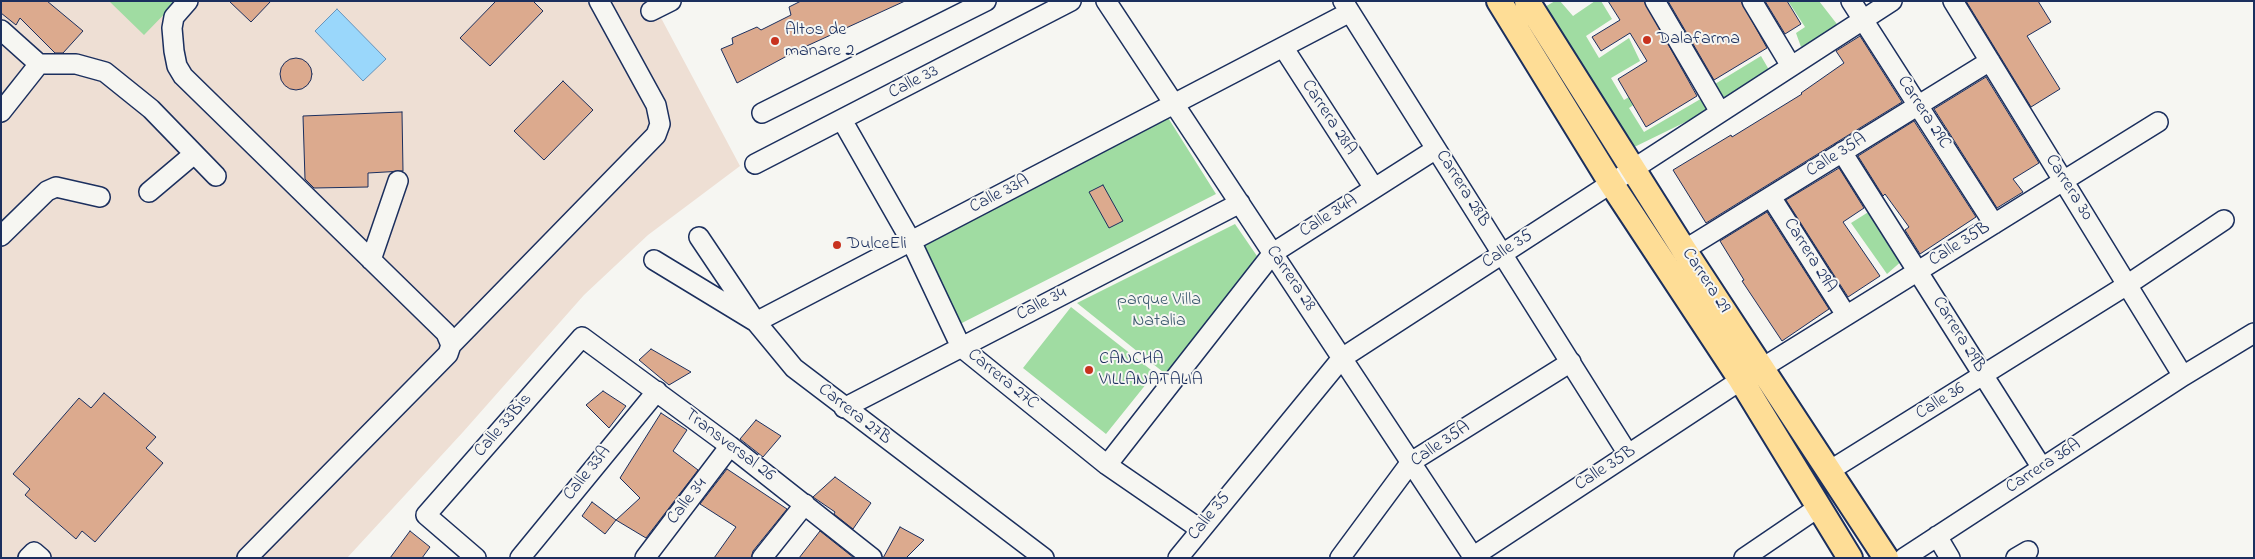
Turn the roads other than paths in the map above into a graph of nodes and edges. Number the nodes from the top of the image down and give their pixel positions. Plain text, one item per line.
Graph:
1 (188, 1) edge
2 (599, 1) edge
3 (671, 1) edge
4 (986, 1) edge
5 (1071, 1) edge
6 (1106, 1) edge
7 (1499, 1) edge
8 (1527, 1) edge
9 (1655, 1) edge
10 (1752, 1) edge
11 (1851, 1) edge
12 (1892, 1) edge
13 (1953, 1) edge
14 (1346, 7) edge
15 (651, 11) dead end
16 (1863, 20) junction
17 (1, 30) edge
18 (1283, 47) junction
19 (1990, 61) junction
20 (39, 64) junction
21 (1791, 66) junction
22 (1174, 104) junction
23 (1918, 105) junction
24 (1, 112) edge
25 (1720, 112) junction
26 (762, 113) dead end
27 (842, 120) junction
28 (2158, 122) dead end
29 (1436, 149) junction
30 (1842, 152) junction
31 (194, 154) junction
32 (755, 164) dead end
33 (1633, 169) junction
34 (216, 176) dead end
35 (398, 181) dead end
36 (2064, 181) junction
37 (1611, 183) junction
38 (1374, 188) junction
39 (149, 192) dead end
40 (100, 197) dead end
41 (1771, 197) junction
42 (1240, 203) junction
43 (2224, 220) dead end
44 (1994, 224) junction
45 (1, 236) edge
46 (699, 237) dead end
47 (911, 241) junction
48 (1684, 250) junction
49 (1272, 253) junction
50 (1502, 254) junction
51 (371, 260) junction
52 (654, 260) dead end
53 (1917, 271) junction
54 (2128, 285) junction
55 (1846, 315) junction
56 (756, 322) junction
57 (2254, 333) edge
58 (582, 337) joint
59 (449, 339) junction
60 (961, 347) junction
61 (1342, 358) junction
62 (1571, 362) junction
63 (1762, 368) junction
64 (1984, 376) junction
65 (2184, 376) junction
66 (1741, 380) junction
67 (657, 391) junction
68 (844, 408) junction
69 (730, 446) junction
70 (1628, 454) junction
71 (1411, 462) junction
72 (1107, 465) junction
73 (2042, 468) junction
74 (1829, 471) junction
75 (804, 504) junction
76 (1819, 507) junction
77 (1200, 529) junction
78 (1937, 536) junction
79 (1473, 557) edge
80 (28, 558) edge
81 (41, 558) edge
82 (247, 558) edge
83 (476, 558) edge
84 (520, 558) edge
85 (645, 558) edge
86 (762, 558) edge
87 (872, 558) edge
88 (1044, 558) edge
89 (1178, 558) edge
90 (1340, 558) edge
91 (1744, 558) edge
92 (1850, 558) edge
93 (1886, 558) edge
94 (1904, 558) edge
95 (1950, 558) edge

1 - 51 street
2 - 59 street
3 - 15 street
4 - 26 street
5 - 27 street, Calle 33
6 - 22 street, Carrera 28
7 - 37 main road, Carrera 29
8 - 33 main road, Carrera 29
9 - 25 street
10 - 21 street
11 - 16 street, Carrera 29C
12 - 16 street, Calle 35
13 - 19 street, Carrera 30
14 - 18 street, Calle 33A
14 - 29 street, Carrera 28B
16 - 21 street, Calle 35
16 - 23 street, Carrera 29C
17 - 20 street
18 - 22 street, Calle 33A
18 - 38 street, Carrera 28A
19 - 23 street, Calle 35A
19 - 36 street, Carrera 30
20 - 24 street
20 - 31 street
21 - 25 street, Calle 35
22 - 42 street, Carrera 28
22 - 47 street, Calle 33A
23 - 30 street, Calle 35A
23 - 44 street, Carrera 29C
25 - 33 street, Calle 35
27 - 32 street, Calle 33
27 - 47 street, Carrera 27C
28 - 36 street, Calle 35B
29 - 38 street, Calle 34A
29 - 50 street, Carrera 28B
30 - 41 street, Calle 35A
30 - 53 street, Carrera 29B
31 - 34 street
31 - 39 street
33 - 37 street, Calle 35
33 - 48 main road, Carrera 29
35 - 51 street
36 - 44 street, Calle 35B
36 - 54 street, Carrera 30
37 - 50 street, Calle 35
37 - 66 main road, Carrera 29
38 - 49 street, Calle 34A
40 - 45 street
41 - 48 street, Calle 35A
41 - 55 street, Carrera 29A
42 - 49 street, Carrera 28
42 - 60 street, Calle 34
43 - 54 street, Calle 36
44 - 53 street, Calle 35B
46 - 56 street, Carrera 27B
47 - 56 street, Calle 33A
47 - 60 street, Carrera 27C
48 - 63 main road, Carrera 29
49 - 61 street, Carrera 28
49 - 72 street, Calle 34A
50 - 61 street, Calle 35
50 - 62 street, Carrera 28B
51 - 59 street
52 - 56 street
53 - 55 street, Calle 35B
53 - 64 street, Carrera 29B
54 - 64 street, Calle 36
54 - 65 street, Carrera 30
55 - 63 street, Calle 35B
56 - 68 street, Carrera 27B
57 - 65 street, Carrera 36A
58 - 67 street, Transversal 26
58 - 83 street, Calle 33Bis
59 - 82 street
60 - 68 street, Calle 34
60 - 72 street, Carrera 27C
61 - 71 street, Carrera 28
61 - 77 street, Calle 35
62 - 70 street, Carrera 28B
62 - 71 street, Calle 35A
63 - 74 main road, Carrera 29
64 - 73 street, Carrera 29B
64 - 74 street, Calle 36
65 - 73 street, Carrera 36A
66 - 70 street, Calle 35B
66 - 76 main road, Carrera 29
67 - 69 street, Transversal 26
67 - 84 street, Calle 33A
68 - 88 street, Carrera 27B
69 - 75 street, Transversal 26
69 - 85 street, Calle 34
70 - 79 street, Calle 35B
71 - 79 street, Carrera 28
71 - 90 street, Calle 35A
72 - 77 street, Carrera 27C
73 - 78 street, Carrera 36A
74 - 93 main road, Carrera 29
75 - 86 street
75 - 87 street, Transversal 26
76 - 91 street
76 - 92 main road, Carrera 29
77 - 89 street, Calle 35
78 - 94 street, Carrera 36A
78 - 95 street
80 - 81 street

